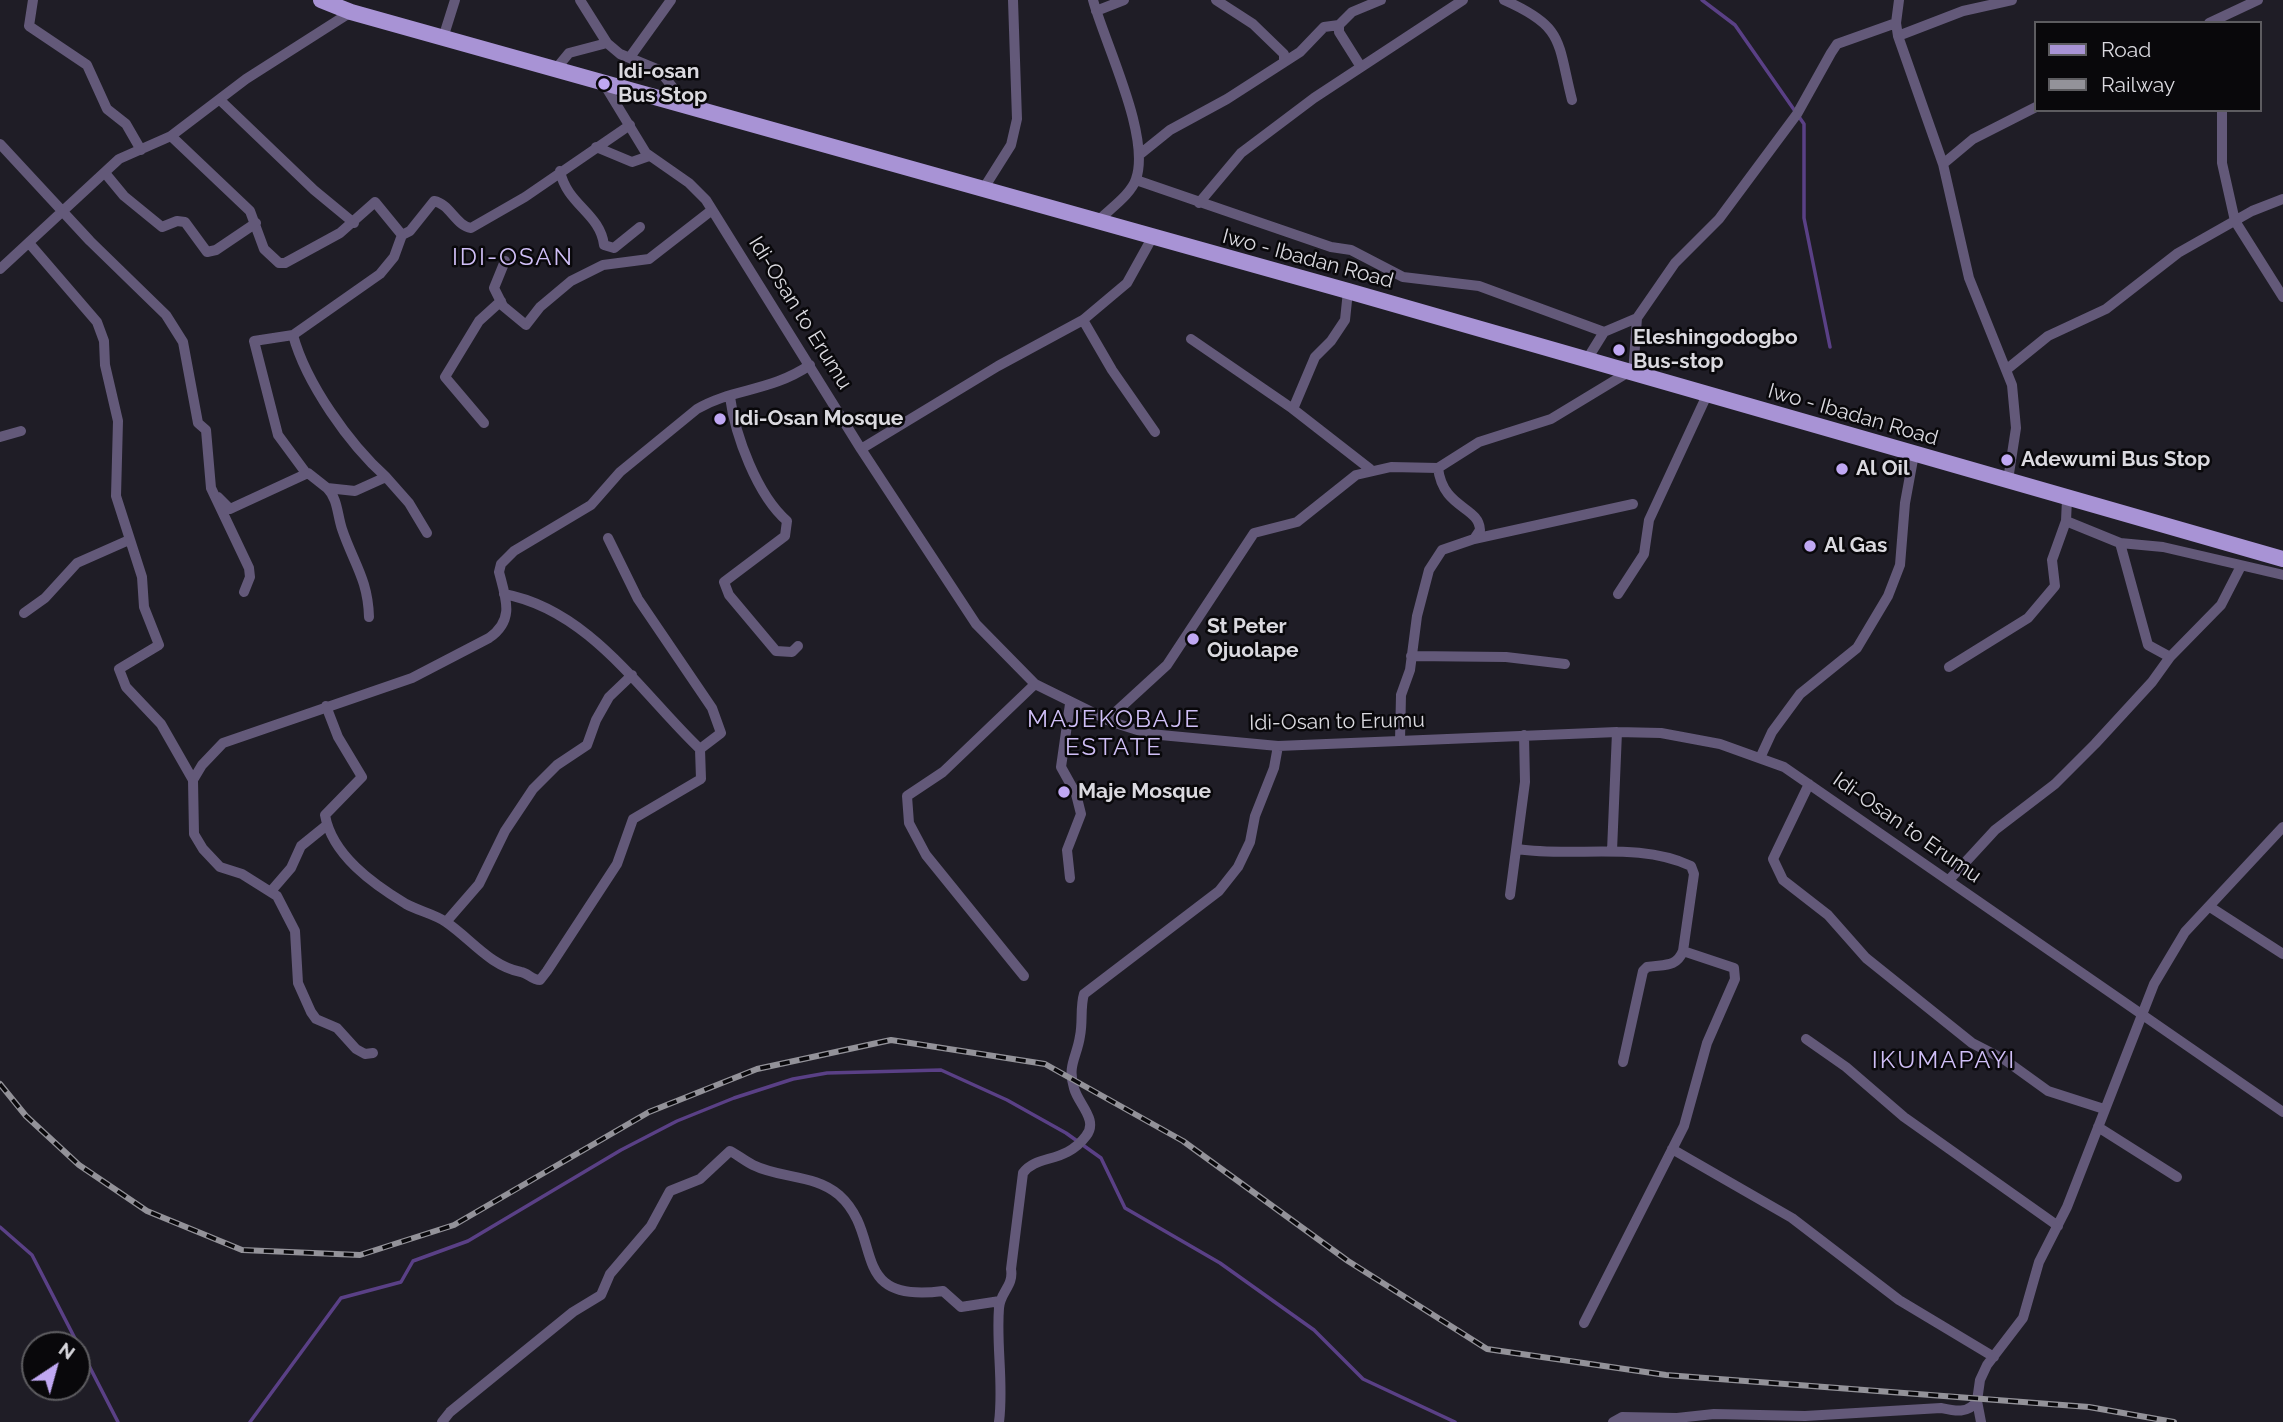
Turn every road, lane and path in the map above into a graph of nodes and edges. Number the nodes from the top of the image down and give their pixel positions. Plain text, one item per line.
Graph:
1 (33, 0) edge
2 (321, 0) edge
3 (455, 0) edge
4 (580, 0) edge
5 (671, 0) edge
6 (1013, 0) edge
7 (1093, 0) edge
8 (1124, 0) edge
9 (1216, 0) edge
10 (1381, 0) edge
11 (1463, 0) edge
12 (1504, 0) edge
13 (1899, 0) edge
14 (2012, 0) edge
15 (2258, 0) edge
16 (2233, 10) junction
17 (1096, 11) junction
18 (351, 12) junction
19 (2213, 21) edge
20 (2234, 21) edge
21 (1896, 23) junction
22 (1339, 25) junction
23 (1898, 36) junction
24 (443, 38) junction
25 (607, 43) junction
26 (630, 57) junction
27 (1284, 62) junction
28 (1362, 67) junction
29 (555, 70) junction
30 (604, 84) junction
31 (220, 100) junction
32 (1572, 100) dead end
33 (690, 108) junction
34 (2035, 108) edge
35 (2222, 112) edge
36 (630, 124) junction
37 (171, 136) junction
38 (0, 144) edge
39 (596, 147) junction
40 (141, 150) junction
41 (1139, 155) junction
42 (649, 156) junction
43 (1943, 164) junction
44 (560, 171) junction
45 (105, 173) junction
46 (1136, 180) junction
47 (982, 191) junction
48 (2283, 199) edge
49 (1199, 203) junction
50 (63, 209) junction
51 (712, 210) junction
52 (2235, 221) junction
53 (256, 223) junction
54 (354, 223) junction
55 (1096, 223) junction
56 (640, 227) dead end
57 (402, 235) junction
58 (1152, 239) junction
59 (29, 243) junction
60 (505, 261) dead end
61 (0, 269) edge
62 (1348, 291) junction
63 (2283, 297) edge
64 (500, 301) junction
65 (1637, 318) junction
66 (1083, 320) junction
67 (1604, 332) junction
68 (293, 335) junction
69 (1191, 339) dead end
70 (1586, 361) junction
71 (810, 365) junction
72 (2006, 370) junction
73 (1630, 374) junction
74 (1707, 395) junction
75 (730, 397) junction
76 (1293, 410) junction
77 (484, 423) dead end
78 (21, 431) dead end
79 (1155, 432) dead end
80 (0, 437) edge
81 (861, 449) junction
82 (1914, 454) junction
83 (1438, 468) junction
84 (1370, 470) junction
85 (306, 473) junction
86 (386, 477) junction
87 (2008, 480) junction
88 (211, 488) junction
89 (327, 488) junction
90 (2067, 499) junction
91 (1633, 503) dead end
92 (2066, 521) junction
93 (426, 533) dead end
94 (608, 538) dead end
95 (1474, 539) junction
96 (130, 540) junction
97 (2120, 543) junction
98 (2283, 559) edge
99 (2240, 568) junction
100 (2283, 575) edge
101 (244, 592) dead end
102 (504, 594) junction
103 (1618, 594) dead end
104 (24, 613) dead end
105 (369, 617) dead end
106 (798, 646) dead end
107 (1411, 656) junction
108 (2170, 656) junction
109 (1565, 664) dead end
110 (1949, 667) dead end
111 (632, 675) junction
112 (1035, 684) junction
113 (1070, 704) junction
114 (326, 706) junction
115 (1107, 720) junction
116 (1617, 732) junction
117 (1524, 735) junction
118 (1400, 741) junction
119 (1278, 746) junction
120 (700, 749) junction
121 (1760, 758) junction
122 (202, 765) junction
123 (188, 768) junction
124 (193, 780) junction
125 (1809, 784) junction
126 (327, 825) junction
127 (2283, 827) edge
128 (1518, 849) junction
129 (1612, 851) junction
130 (1070, 878) dead end
131 (1949, 880) junction
132 (272, 890) junction
133 (1510, 894) dead end
134 (2210, 906) junction
135 (446, 922) junction
136 (1683, 950) junction
137 (2283, 954) edge
138 (1024, 975) dead end
139 (2143, 1017) junction
140 (1807, 1039) dead end
141 (373, 1053) dead end
142 (1623, 1062) dead end
143 (2104, 1109) junction
144 (2283, 1112) edge
145 (2098, 1127) junction
146 (1672, 1149) junction
147 (2177, 1177) dead end
148 (2058, 1226) junction
149 (1000, 1301) junction
150 (1584, 1324) dead end
151 (1994, 1357) junction
152 (1977, 1401) junction
153 (442, 1422) edge
154 (999, 1422) edge
155 (1614, 1422) edge
156 (1981, 1422) edge

1 - 40 street
2 - 18 main road, Iwo - Ibadan Road
3 - 24 street
4 - 25 street
5 - 26 street
6 - 47 street
7 - 17 street
8 - 17 street
9 - 27 street
10 - 22 street
11 - 28 street
12 - 32 street
13 - 21 street
14 - 23 street
15 - 16 street
16 - 19 street
16 - 20 street
17 - 41 street
18 - 24 main road, Iwo - Ibadan Road
18 - 31 street
21 - 23 street
21 - 65 street
22 - 27 street
22 - 28 street
23 - 43 street
24 - 29 main road, Iwo - Ibadan Road
25 - 26 street
25 - 29 street
26 - 33 street
27 - 41 street
28 - 49 street
29 - 30 main road, Iwo - Ibadan Road
30 - 33 main road, Iwo - Ibadan Road
30 - 36 street, Idi-Osan to Erumu
31 - 37 street
31 - 54 street
33 - 47 main road, Iwo - Ibadan Road
34 - 43 street
35 - 52 street
36 - 39 street
36 - 42 street, Idi-Osan to Erumu
37 - 40 street
37 - 53 street
38 - 50 street
39 - 42 street
39 - 44 street
40 - 45 street
41 - 46 street
42 - 51 street, Idi-Osan to Erumu
43 - 72 street
44 - 56 street
44 - 57 street
45 - 50 street
45 - 53 street
46 - 49 street
46 - 55 street
47 - 55 main road, Iwo - Ibadan Road
48 - 52 street
49 - 67 street
50 - 59 street
50 - 88 street
51 - 64 street
51 - 71 street, Idi-Osan to Erumu
52 - 63 street
52 - 72 street
53 - 54 street
54 - 57 street
55 - 58 main road, Iwo - Ibadan Road
57 - 68 street
58 - 62 main road, Iwo - Ibadan Road
58 - 66 street
59 - 61 street
59 - 96 street
60 - 64 street
62 - 70 main road, Iwo - Ibadan Road
62 - 76 street
64 - 77 street
65 - 67 street
65 - 73 street
66 - 79 street
66 - 81 street
67 - 70 street
68 - 85 street
68 - 86 street
69 - 76 street
70 - 73 main road, Iwo - Ibadan Road
71 - 75 street
71 - 81 street, Idi-Osan to Erumu
72 - 87 street
73 - 74 main road, Iwo - Ibadan Road
73 - 83 street
74 - 82 main road, Iwo - Ibadan Road
74 - 103 street
75 - 102 street
75 - 106 street
76 - 84 street
78 - 80 street
81 - 112 street, Idi-Osan to Erumu
82 - 87 main road, Iwo - Ibadan Road
82 - 121 street
83 - 84 street
83 - 95 street
84 - 115 street
85 - 88 street
85 - 89 street
86 - 89 street
86 - 93 street
87 - 90 main road, Iwo - Ibadan Road
88 - 101 street
89 - 105 street
90 - 92 street
90 - 98 main road, Iwo - Ibadan Road
91 - 95 street
92 - 97 street
92 - 110 street
94 - 120 street
95 - 107 street
96 - 104 street
96 - 123 street
97 - 99 street
97 - 108 street
99 - 100 street
99 - 108 street
102 - 111 street
102 - 114 street
107 - 109 street
107 - 118 street
108 - 131 street
111 - 120 street
111 - 135 street
112 - 113 street, Idi-Osan to Erumu
112 - 138 street
113 - 115 street, Idi-Osan to Erumu
113 - 130 street
114 - 122 street
114 - 126 street
115 - 119 street, Idi-Osan to Erumu
116 - 117 street, Idi-Osan to Erumu
116 - 121 street, Idi-Osan to Erumu
116 - 129 street
117 - 118 street, Idi-Osan to Erumu
117 - 128 street
118 - 119 street, Idi-Osan to Erumu
119 - 149 street
120 - 135 street
121 - 125 street, Idi-Osan to Erumu
122 - 123 street
122 - 124 street
123 - 124 street
124 - 132 street
125 - 131 street, Idi-Osan to Erumu
125 - 143 street
126 - 132 street
126 - 135 street
127 - 134 street
128 - 129 street
128 - 133 street
129 - 136 street
131 - 139 street, Idi-Osan to Erumu
132 - 141 street
134 - 137 street
134 - 139 street
136 - 142 street
136 - 146 street
139 - 143 street
139 - 144 street, Idi-Osan to Erumu
140 - 148 street
143 - 145 street
145 - 147 street
145 - 148 street
146 - 150 street
146 - 151 street
148 - 151 street
149 - 153 street
149 - 154 street
151 - 152 street
152 - 155 street
152 - 156 street

